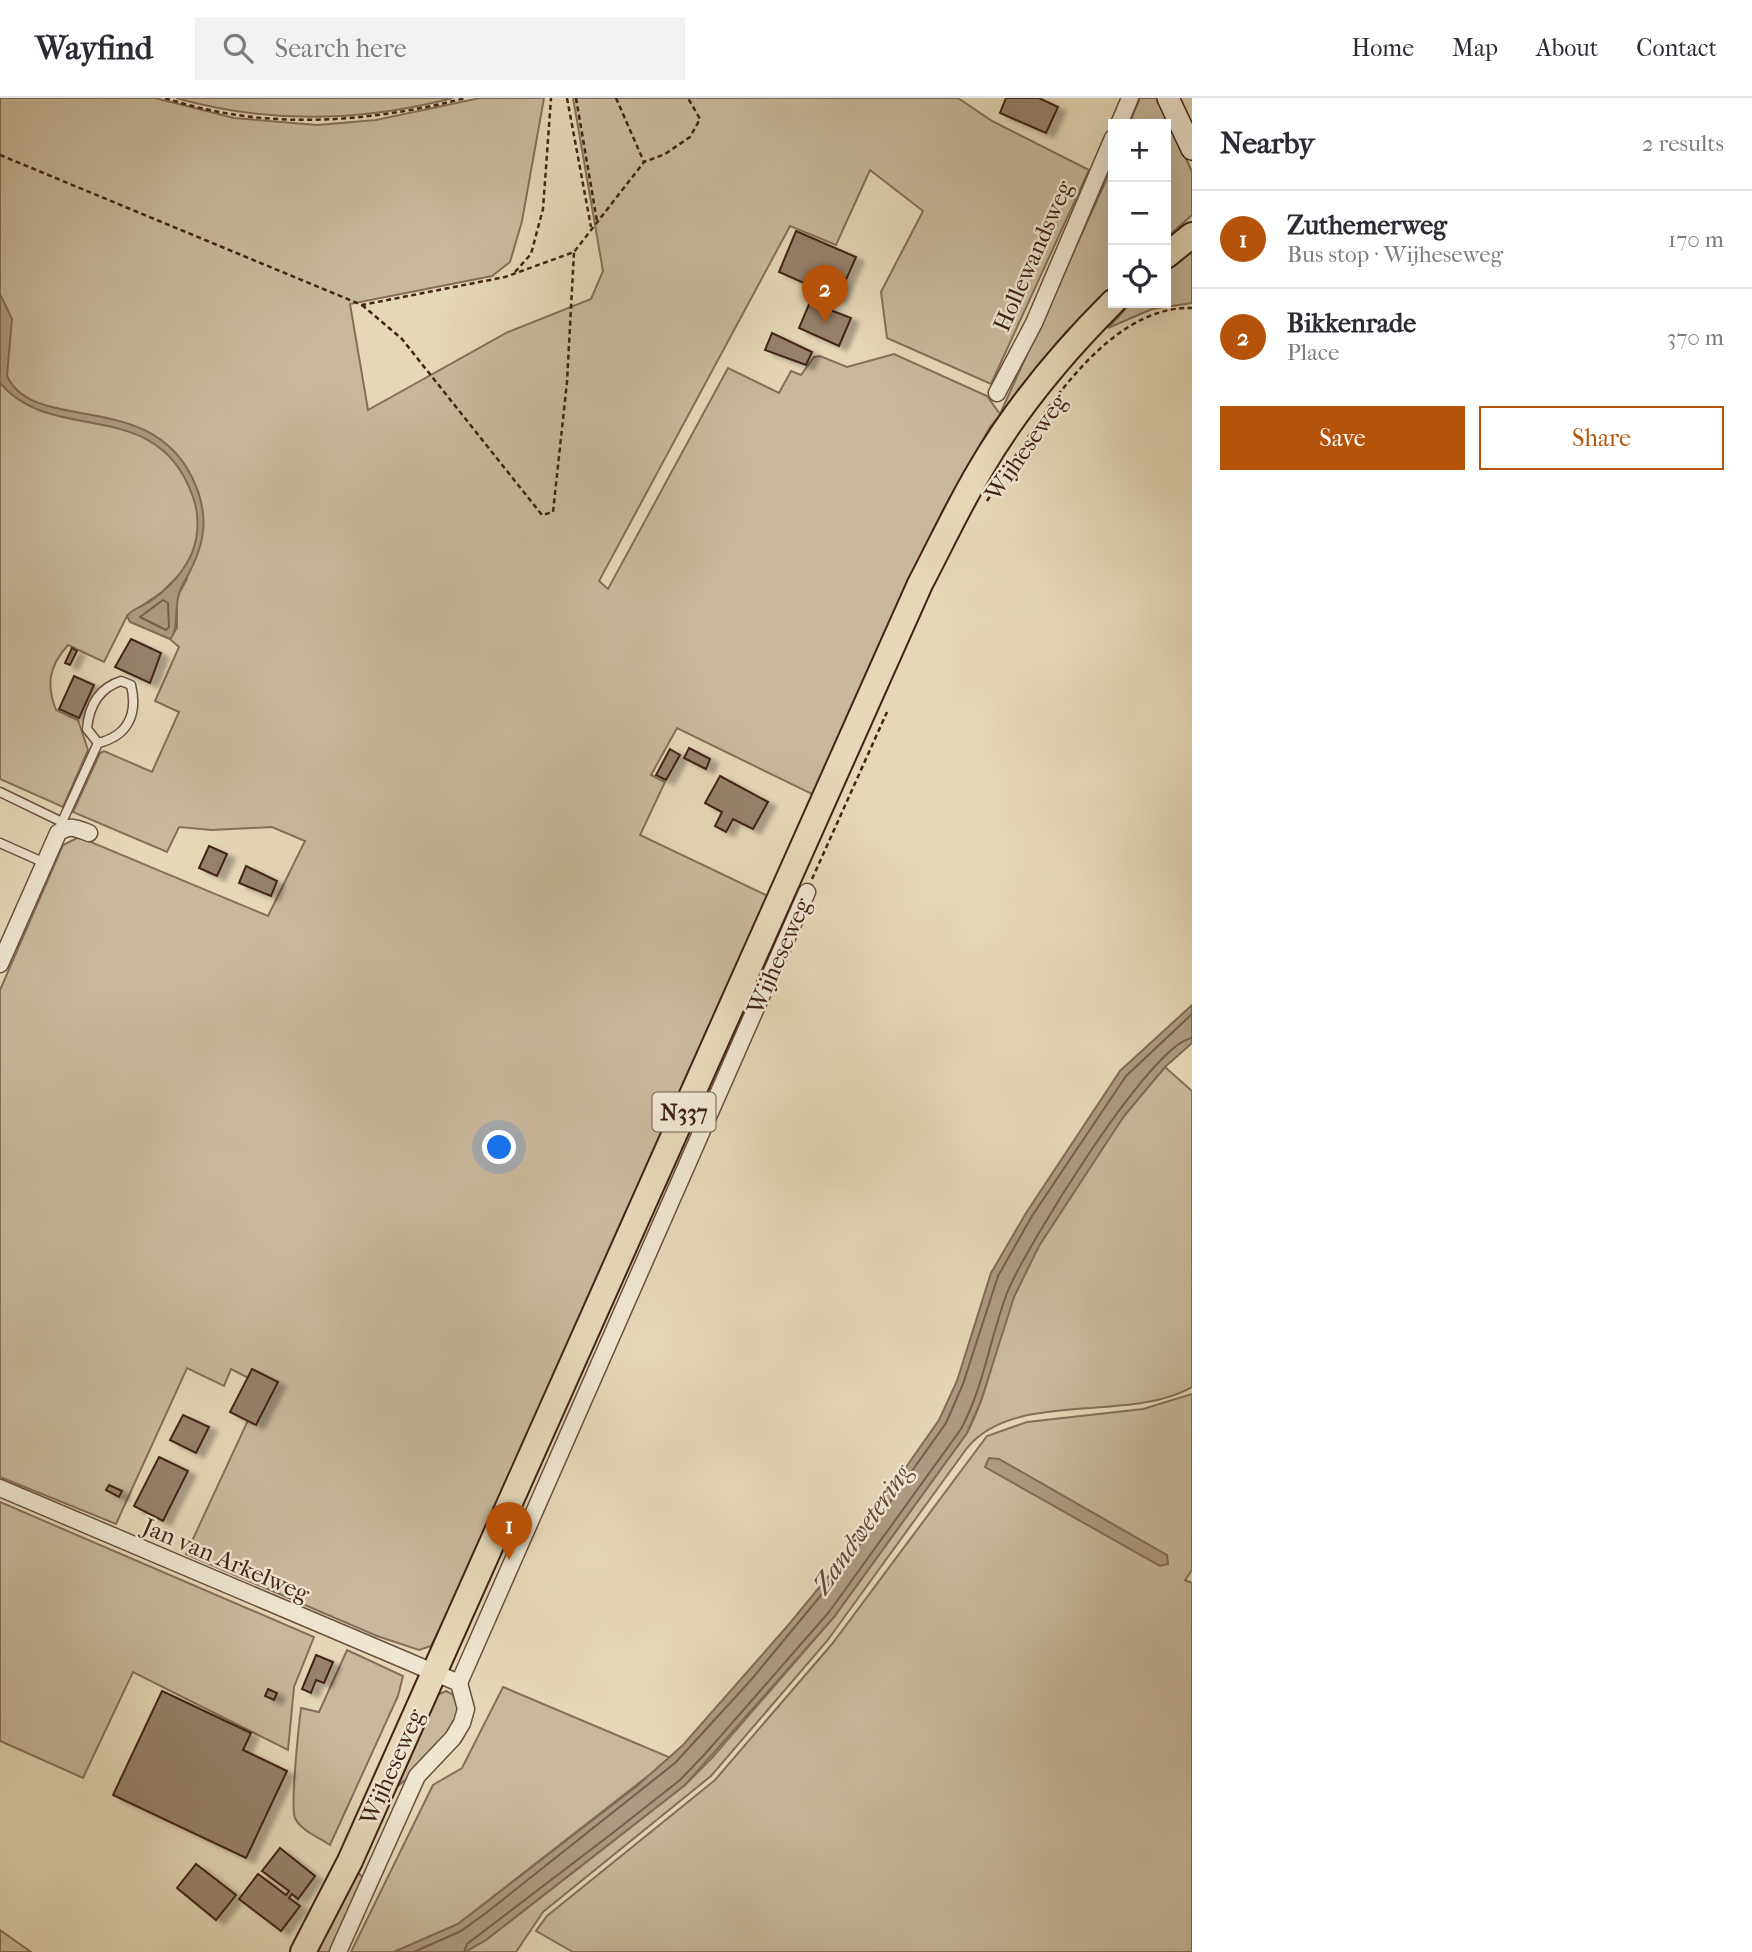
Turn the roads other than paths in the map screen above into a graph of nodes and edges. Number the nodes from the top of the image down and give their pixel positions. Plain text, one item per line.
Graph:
1 (1130, 98) edge
2 (1168, 98) edge
3 (1121, 119) edge
4 (1192, 149) edge
5 (1108, 150) edge
6 (1192, 235) edge
7 (1171, 252) edge
8 (1108, 307) edge
9 (997, 393) dead end
10 (99, 743) junction
11 (0, 792) edge
12 (63, 825) junction
13 (89, 833) dead end
14 (0, 844) edge
15 (45, 863) junction
16 (807, 892) road end
17 (0, 964) edge
18 (0, 1488) edge
19 (434, 1673) junction
20 (458, 1683) junction
21 (350, 1861) junction
22 (375, 1874) junction
23 (303, 1952) edge
24 (338, 1952) edge

1 - 3 street
2 - 4 main road
5 - 9 street, Hollewandsweg
6 - 7 main road
8 - 19 main road, Wijheseweg / N337
10 - 10 lane
10 - 12 lane
11 - 12 lane
12 - 13 street
12 - 15 street
14 - 15 lane
15 - 17 street
16 - 20 street, Wijheseweg
18 - 19 street, Jan van Arkelweg
19 - 20 street
19 - 21 main road, Wijheseweg / N337
20 - 22 street, Wijheseweg
21 - 22 street
21 - 23 main road, Wijheseweg / N337
22 - 24 street, Wijheseweg

